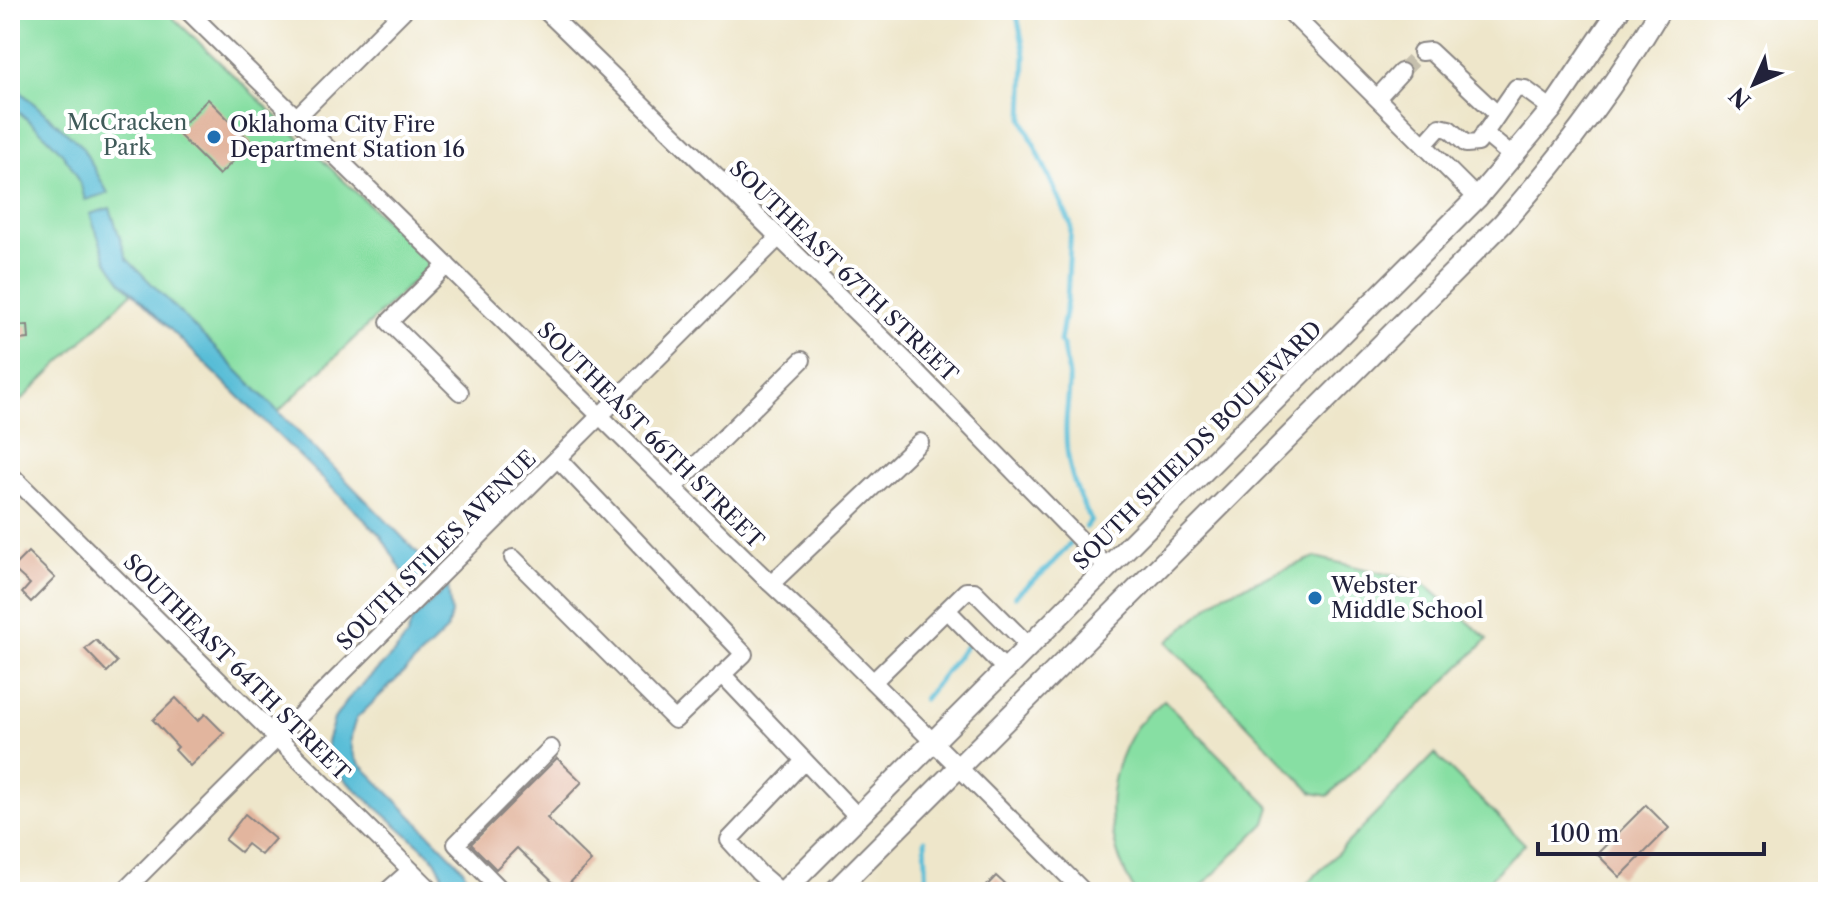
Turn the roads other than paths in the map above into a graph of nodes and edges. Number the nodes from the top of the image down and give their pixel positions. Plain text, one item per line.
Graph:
1 (187, 10) edge
2 (404, 10) edge
3 (545, 10) edge
4 (1288, 10) edge
5 (1619, 10) edge
6 (1660, 10) edge
7 (1421, 52) dead end
8 (1401, 72) tunnel mouth
9 (1377, 98) junction
10 (1552, 109) junction
11 (1497, 114) junction
12 (297, 117) junction
13 (1484, 133) junction
14 (1424, 145) junction
15 (1513, 157) junction
16 (1477, 198) junction
17 (779, 237) junction
18 (447, 265) junction
19 (802, 360) dead end
20 (460, 392) dead end
21 (601, 417) junction
22 (920, 442) dead end
23 (558, 459) junction
24 (10, 474) edge
25 (673, 488) junction
26 (513, 558) dead end
27 (1108, 568) junction
28 (771, 584) junction
29 (947, 610) junction
30 (1029, 646) junction
31 (1006, 670) junction
32 (722, 674) junction
33 (873, 682) junction
34 (278, 739) junction
35 (934, 741) junction
36 (551, 748) dead end
37 (804, 761) junction
38 (961, 768) junction
39 (858, 817) junction
40 (411, 870) junction
41 (123, 892) edge
42 (386, 892) edge
43 (433, 892) edge
44 (503, 892) edge
45 (782, 892) edge
46 (834, 892) edge
47 (1084, 892) edge

1 - 12 street, SOUTHEAST 66TH STREET
2 - 12 street
3 - 17 street, SOUTHEAST 67TH STREET
4 - 9 street
5 - 10 main road, SOUTH SHIELDS BOULEVARD
6 - 38 main road
7 - 11 street
8 - 9 street
9 - 14 street
10 - 11 street
10 - 15 main road, SOUTH SHIELDS BOULEVARD
11 - 13 street
12 - 18 street, SOUTHEAST 66TH STREET
13 - 14 street
13 - 15 street
14 - 16 street
15 - 16 main road, SOUTH SHIELDS BOULEVARD
16 - 27 main road, SOUTH SHIELDS BOULEVARD
17 - 21 street, SOUTH STILES AVENUE
17 - 27 street, SOUTHEAST 67TH STREET
18 - 20 street
18 - 21 street, SOUTHEAST 66TH STREET
19 - 25 street
21 - 23 street, SOUTH STILES AVENUE
21 - 25 street, SOUTHEAST 66TH STREET
22 - 28 street
23 - 32 street
23 - 34 street, SOUTH STILES AVENUE
24 - 34 street, SOUTHEAST 64TH STREET
25 - 28 street, SOUTHEAST 66TH STREET
26 - 32 street
27 - 30 main road, SOUTH SHIELDS BOULEVARD
28 - 33 street, SOUTHEAST 66TH STREET
29 - 30 street
29 - 31 street
29 - 33 street
30 - 31 main road, SOUTH SHIELDS BOULEVARD
31 - 35 main road, SOUTH SHIELDS BOULEVARD
32 - 37 street
33 - 35 street, SOUTHEAST 66TH STREET
34 - 40 street, SOUTHEAST 64TH STREET
34 - 41 street, SOUTH STILES AVENUE
35 - 38 street, SOUTHEAST 66TH STREET
35 - 39 main road, SOUTH SHIELDS BOULEVARD
36 - 44 street
37 - 39 street
37 - 45 street
38 - 46 main road
38 - 47 street, SOUTHEAST 66TH STREET
39 - 45 main road, SOUTH SHIELDS BOULEVARD
40 - 42 street
40 - 43 street, SOUTHEAST 64TH STREET

